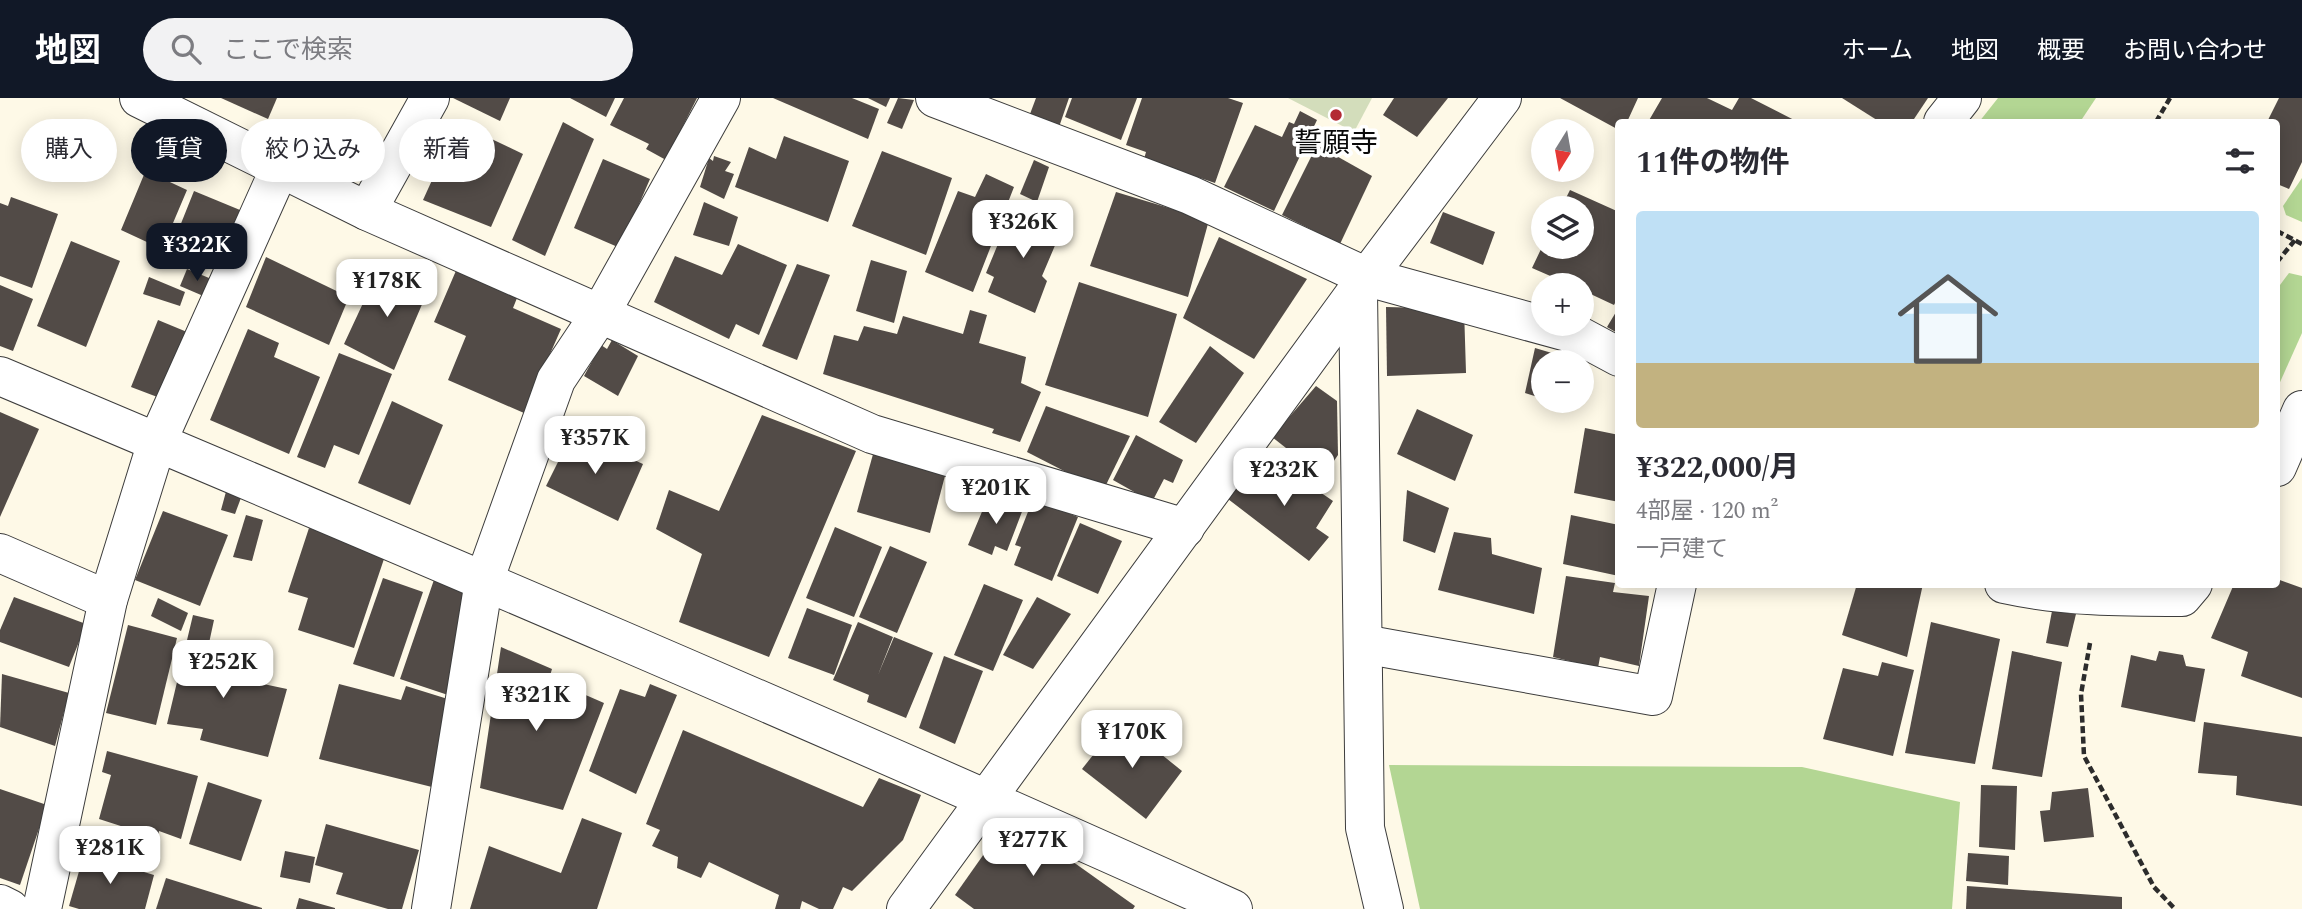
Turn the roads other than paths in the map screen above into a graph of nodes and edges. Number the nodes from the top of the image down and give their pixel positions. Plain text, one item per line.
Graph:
1 (139, 98) edge
2 (430, 98) edge
3 (721, 98) edge
4 (935, 98) edge
5 (1502, 98) edge
6 (1962, 98) edge
7 (1945, 119) edge
8 (241, 148) edge
9 (275, 182) edge
10 (309, 182) edge
11 (368, 211) junction
12 (1363, 284) junction
13 (600, 314) junction
14 (1615, 355) edge
15 (0, 376) edge
16 (2302, 410) edge
17 (158, 443) junction
18 (2280, 460) edge
19 (1185, 528) junction
20 (0, 552) edge
21 (484, 581) junction
22 (1675, 588) edge
23 (2021, 588) edge
24 (2190, 588) edge
25 (108, 600) junction
26 (1363, 643) junction
27 (988, 799) junction
28 (0, 904) edge
29 (10, 909) edge
30 (42, 909) edge
31 (431, 909) edge
32 (906, 909) edge
33 (1233, 909) edge
34 (1384, 909) edge

1 - 8 street
2 - 11 street
3 - 13 street
4 - 12 street
5 - 12 street
6 - 7 street
9 - 17 street
10 - 11 street
11 - 13 street
12 - 14 street
12 - 19 street
12 - 26 street
13 - 19 street
13 - 21 street
15 - 17 street
16 - 18 street
17 - 21 street
17 - 25 street
19 - 27 street
20 - 25 street
21 - 27 street
21 - 31 street
22 - 26 street
23 - 24 street
25 - 30 street
26 - 34 street
27 - 32 street
27 - 33 street
28 - 29 street

